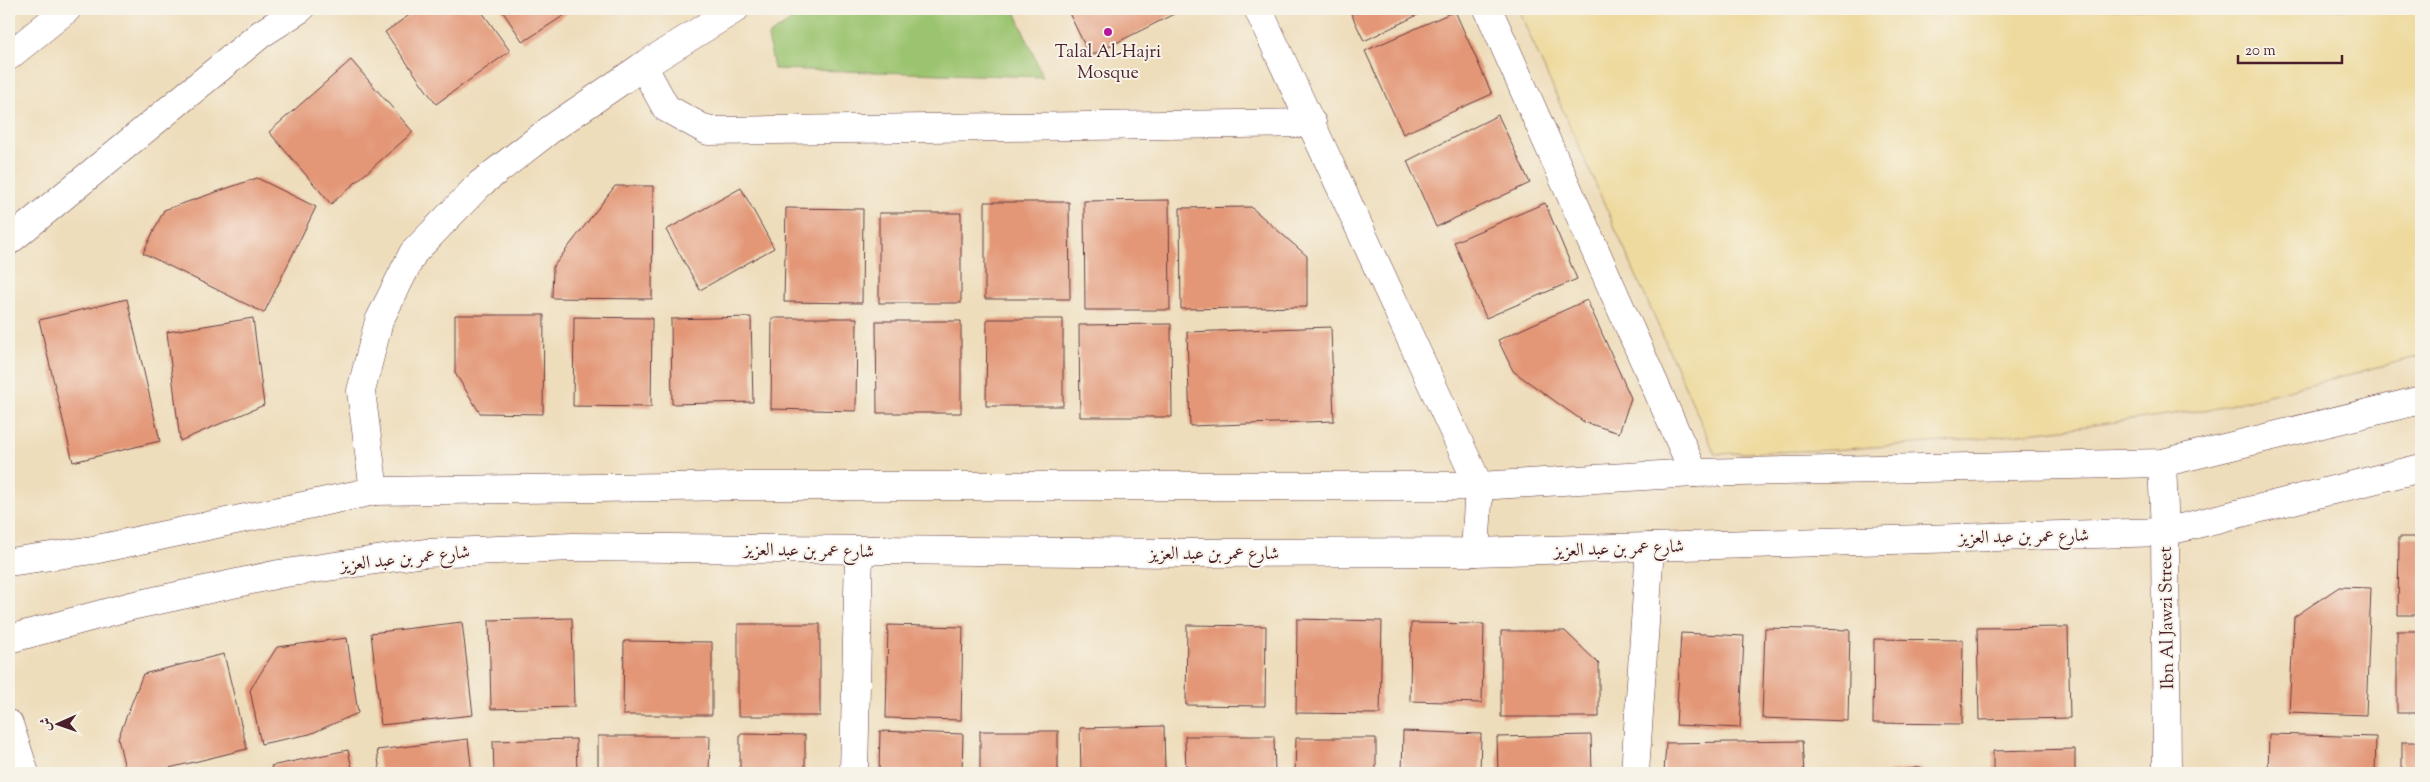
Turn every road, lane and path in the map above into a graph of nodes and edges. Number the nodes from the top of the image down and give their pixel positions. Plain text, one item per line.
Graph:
1 (67, 9) edge
2 (300, 9) edge
3 (735, 9) edge
4 (1258, 9) edge
5 (1488, 9) edge
6 (9, 56) edge
7 (643, 66) junction
8 (1312, 123) junction
9 (9, 241) edge
10 (2421, 400) edge
11 (2162, 463) junction
12 (2421, 468) edge
13 (1694, 473) junction
14 (1479, 486) junction
15 (374, 491) junction
16 (2165, 532) junction
17 (1650, 547) junction
18 (859, 551) junction
19 (1475, 552) junction
20 (9, 562) edge
21 (9, 639) edge
22 (9, 724) edge
23 (25, 773) edge
24 (854, 773) edge
25 (1635, 773) edge
26 (2167, 773) edge

1 - 6 main road
2 - 9 main road
3 - 7 main road
4 - 8 main road
5 - 13 main road
7 - 8 main road
7 - 15 main road
8 - 14 main road
10 - 11 main road
11 - 13 main road
11 - 16 main road, Ibn Al Jawzi Street
12 - 16 main road, شارع عمر بن عبد العزيز
13 - 14 main road
14 - 15 main road
14 - 19 main road
15 - 20 main road
16 - 17 main road, شارع عمر بن عبد العزيز
16 - 26 main road, Ibn Al Jawzi Street
17 - 19 main road, شارع عمر بن عبد العزيز
17 - 25 main road
18 - 19 main road, شارع عمر بن عبد العزيز
18 - 21 main road, شارع عمر بن عبد العزيز
18 - 24 main road
22 - 23 main road

